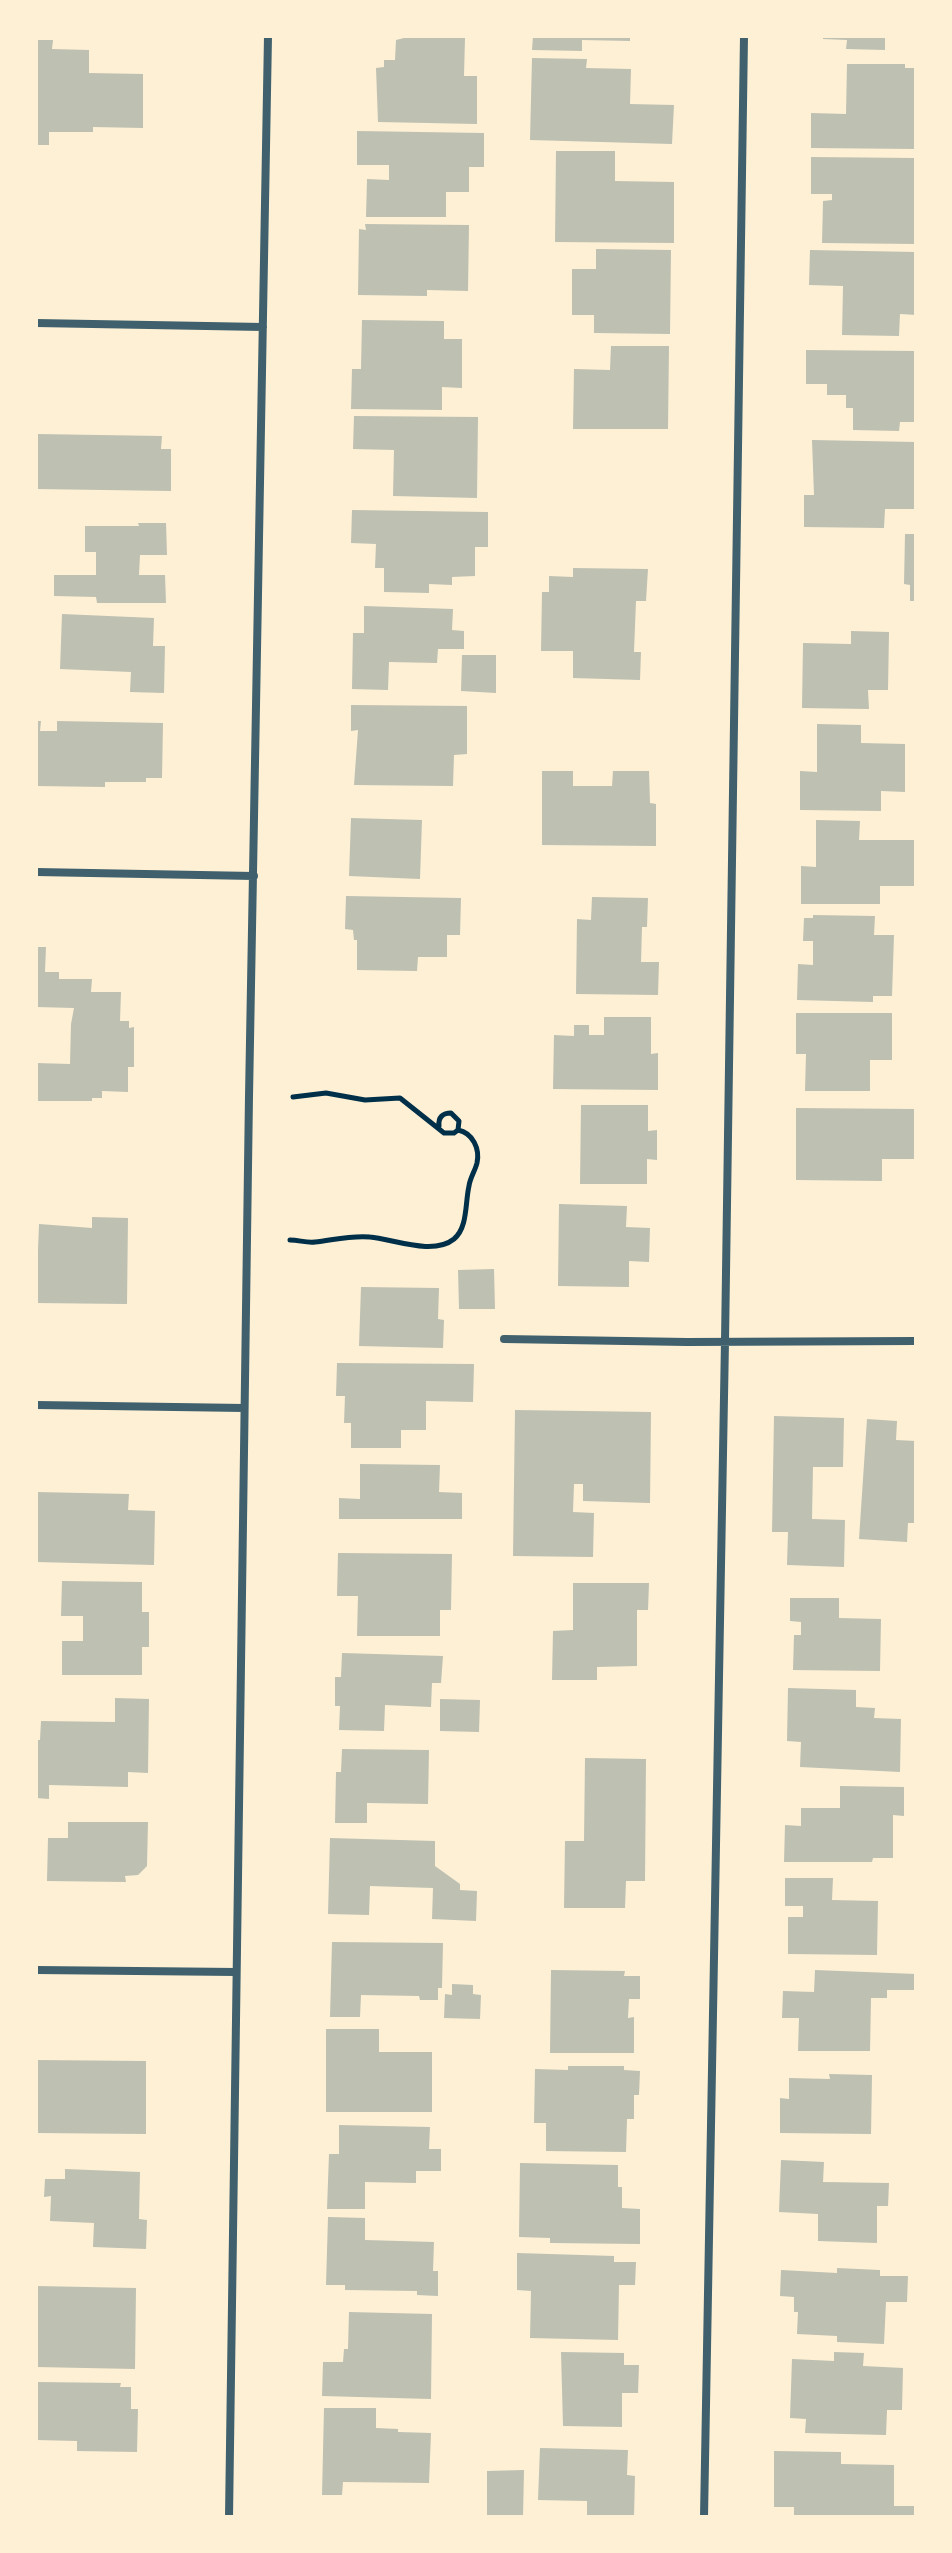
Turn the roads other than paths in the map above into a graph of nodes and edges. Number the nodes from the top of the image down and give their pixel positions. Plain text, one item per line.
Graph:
1 (268, 36) edge
2 (744, 36) edge
3 (36, 323) edge
4 (263, 327) junction
5 (36, 872) edge
6 (254, 876) junction
7 (504, 1339) dead end
8 (725, 1341) junction
9 (916, 1341) edge
10 (36, 1405) edge
11 (244, 1408) junction
12 (36, 1970) edge
13 (236, 1972) junction
14 (229, 2517) edge
15 (704, 2517) edge

1 - 4 street
2 - 8 street
3 - 4 street
4 - 6 street
5 - 6 street
6 - 11 street
7 - 8 street
8 - 9 street
8 - 15 street
10 - 11 street
11 - 13 street
12 - 13 street
13 - 14 street

